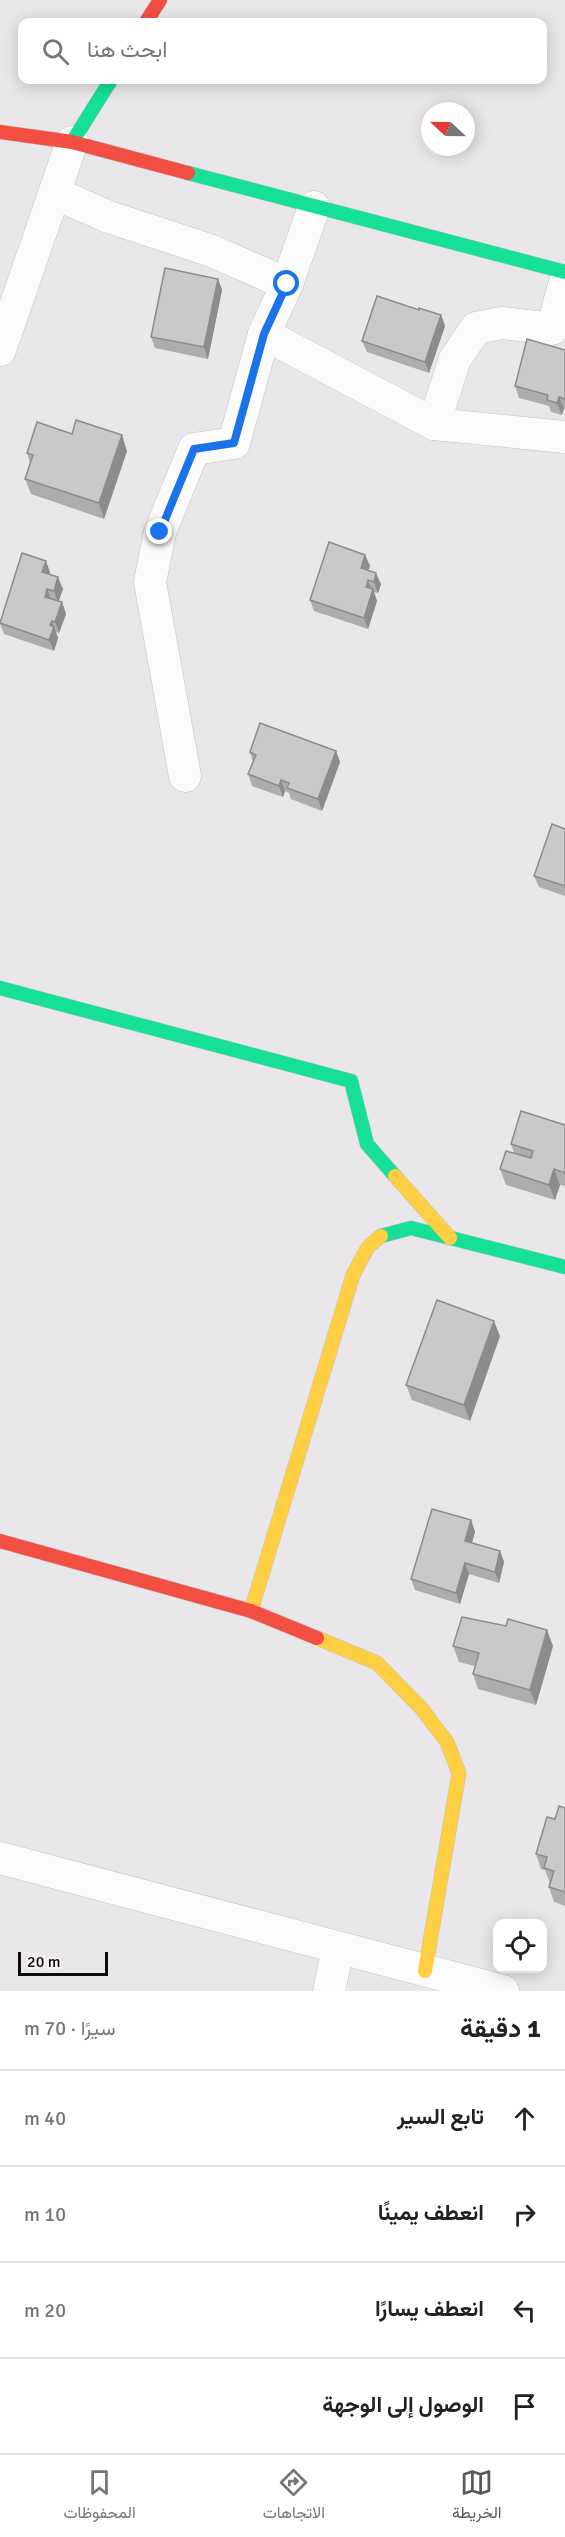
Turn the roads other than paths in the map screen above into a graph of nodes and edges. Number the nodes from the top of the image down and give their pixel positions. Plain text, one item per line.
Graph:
1 (160, 0) edge
2 (149, 18) edge
3 (108, 84) edge
4 (0, 132) edge
5 (72, 142) junction
6 (56, 194) junction
7 (314, 207) junction
8 (565, 272) edge
9 (565, 282) edge
10 (287, 284) junction
11 (264, 334) junction
12 (0, 350) edge
13 (434, 424) junction
14 (565, 437) edge
15 (185, 776) dead end
16 (0, 988) edge
17 (450, 1238) junction
18 (565, 1267) edge
19 (0, 1541) edge
20 (251, 1611) junction
21 (0, 1858) edge
22 (338, 1949) junction
23 (425, 1971) junction
24 (329, 1991) edge
25 (503, 1991) edge

1 - 2 street
3 - 5 street
4 - 5 street
5 - 6 street
5 - 7 street
6 - 10 street
6 - 12 street
7 - 8 street
7 - 10 street
9 - 13 street
10 - 11 street
11 - 13 street
11 - 15 street
13 - 14 street
16 - 17 street
17 - 18 street
17 - 20 street
19 - 20 street
20 - 23 street
21 - 22 street
22 - 23 street
22 - 24 street
23 - 25 street

